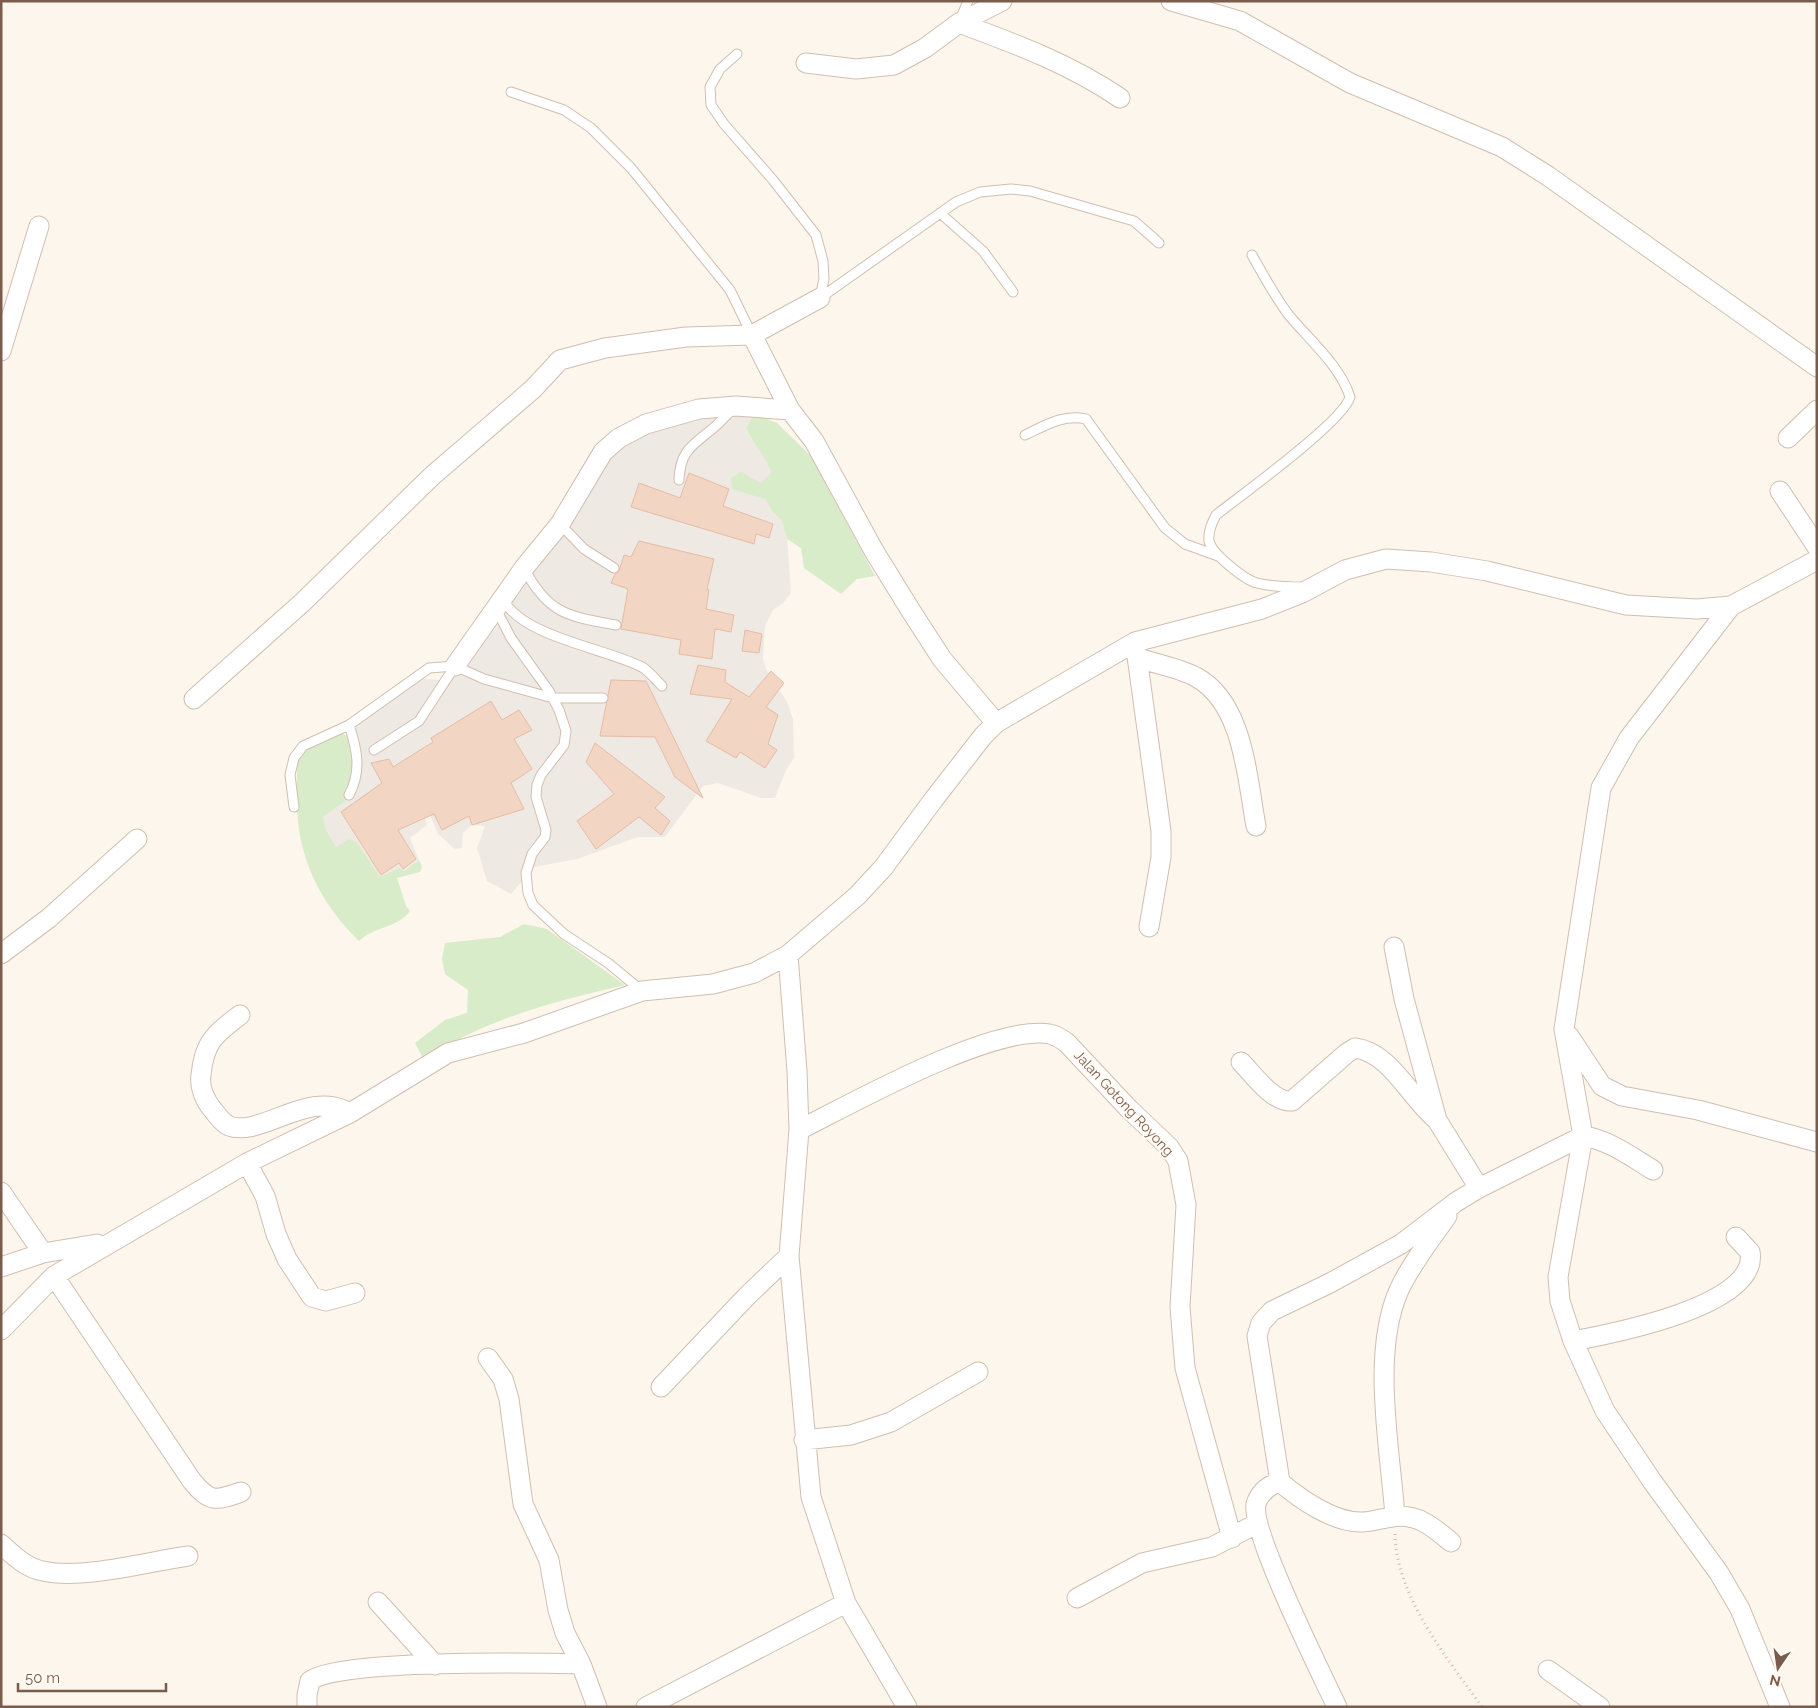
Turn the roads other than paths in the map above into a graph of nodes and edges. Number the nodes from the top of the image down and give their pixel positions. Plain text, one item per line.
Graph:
1 (968, 1) edge
2 (1002, 1) edge
3 (1171, 1) edge
4 (959, 23) junction
5 (738, 54) dead end
6 (806, 62) dead end
7 (511, 92) dead end
8 (1120, 98) dead end
9 (940, 213) junction
10 (39, 226) dead end
11 (1160, 243) dead end
12 (1252, 255) dead end
13 (1013, 292) dead end
14 (820, 298) junction
15 (752, 335) junction
16 (1, 351) edge
17 (1817, 367) edge
18 (736, 406) junction
19 (790, 410) junction
20 (1817, 410) edge
21 (1025, 436) dead end
22 (1788, 438) dead end
23 (679, 480) dead end
24 (1780, 491) dead end
25 (560, 524) junction
26 (1817, 547) edge
27 (1218, 556) junction
28 (1817, 560) edge
29 (524, 568) junction
30 (614, 568) dead end
31 (1314, 587) junction
32 (499, 604) junction
33 (1731, 606) junction
34 (616, 625) dead end
35 (1136, 650) junction
36 (455, 666) junction
37 (662, 686) dead end
38 (553, 698) junction
39 (603, 698) dead end
40 (194, 699) dead end
41 (996, 723) junction
42 (348, 725) junction
43 (374, 750) dead end
44 (349, 795) dead end
45 (294, 807) dead end
46 (1256, 826) dead end
47 (136, 839) dead end
48 (1149, 927) dead end
49 (1394, 947) dead end
50 (1, 954) edge
51 (788, 955) junction
52 (642, 991) junction
53 (240, 1015) dead end
54 (1564, 1029) junction
55 (1241, 1062) dead end
56 (350, 1112) junction
57 (1437, 1120) junction
58 (799, 1130) junction
59 (1583, 1136) junction
60 (1817, 1142) edge
61 (247, 1162) junction
62 (1653, 1170) dead end
63 (1479, 1188) junction
64 (1, 1192) edge
65 (1456, 1202) junction
66 (1736, 1237) dead end
67 (109, 1242) junction
68 (43, 1253) junction
69 (789, 1256) junction
70 (1, 1267) edge
71 (54, 1276) junction
72 (356, 1293) dead end
73 (1, 1330) edge
74 (1572, 1341) junction
75 (488, 1358) dead end
76 (978, 1372) dead end
77 (661, 1387) dead end
78 (804, 1440) junction
79 (1280, 1482) junction
80 (241, 1492) dead end
81 (1395, 1516) junction
82 (1258, 1523) junction
83 (1232, 1538) junction
84 (1451, 1542) dead end
85 (1, 1544) edge
86 (188, 1556) dead end
87 (1077, 1598) dead end
88 (378, 1602) dead end
89 (846, 1603) junction
90 (581, 1664) junction
91 (435, 1665) junction
92 (1548, 1670) dead end
93 (307, 1707) edge
94 (597, 1707) edge
95 (646, 1707) edge
96 (907, 1707) edge
97 (1337, 1707) edge
98 (1600, 1707) edge
99 (1780, 1707) edge

1 - 4 lane
2 - 4 street
3 - 17 street
4 - 6 street
4 - 8 street
5 - 14 lane
7 - 15 lane
9 - 11 lane
9 - 13 lane
9 - 14 lane
10 - 16 street
12 - 27 lane
14 - 15 street
15 - 19 street
15 - 40 street
18 - 19 street
18 - 23 lane
18 - 25 street
19 - 41 street
20 - 22 street
21 - 27 lane
24 - 26 street
25 - 29 street
25 - 30 lane
27 - 31 lane
28 - 33 street
29 - 32 street
29 - 34 lane
31 - 33 street
31 - 35 street
32 - 36 street
32 - 37 lane
32 - 38 lane
33 - 54 street
35 - 41 street
35 - 46 street
35 - 48 street
36 - 38 lane
36 - 42 lane
36 - 43 lane
38 - 39 lane
38 - 52 lane
41 - 51 street
42 - 44 lane
42 - 45 lane
47 - 50 street
49 - 57 street
51 - 52 street
51 - 58 street
52 - 56 street
53 - 56 street
54 - 59 street
54 - 60 street
55 - 57 street
56 - 61 street
57 - 63 street
58 - 69 street
58 - 83 street, Jalan Gotong Royong
59 - 62 street
59 - 63 street
59 - 74 street
61 - 67 street
61 - 72 street
63 - 65 street
64 - 68 street
65 - 79 street
65 - 81 street
66 - 74 street
67 - 68 street
67 - 71 street
68 - 70 street
69 - 77 street
69 - 78 street
71 - 73 street
71 - 80 street
74 - 99 street
75 - 90 street
76 - 78 street
78 - 89 street
79 - 81 street
79 - 82 street
81 - 84 street
82 - 83 street
82 - 97 street
83 - 87 street
85 - 86 street
88 - 91 street
89 - 95 street
89 - 96 street
90 - 91 street
90 - 94 street
91 - 93 street
92 - 98 street

